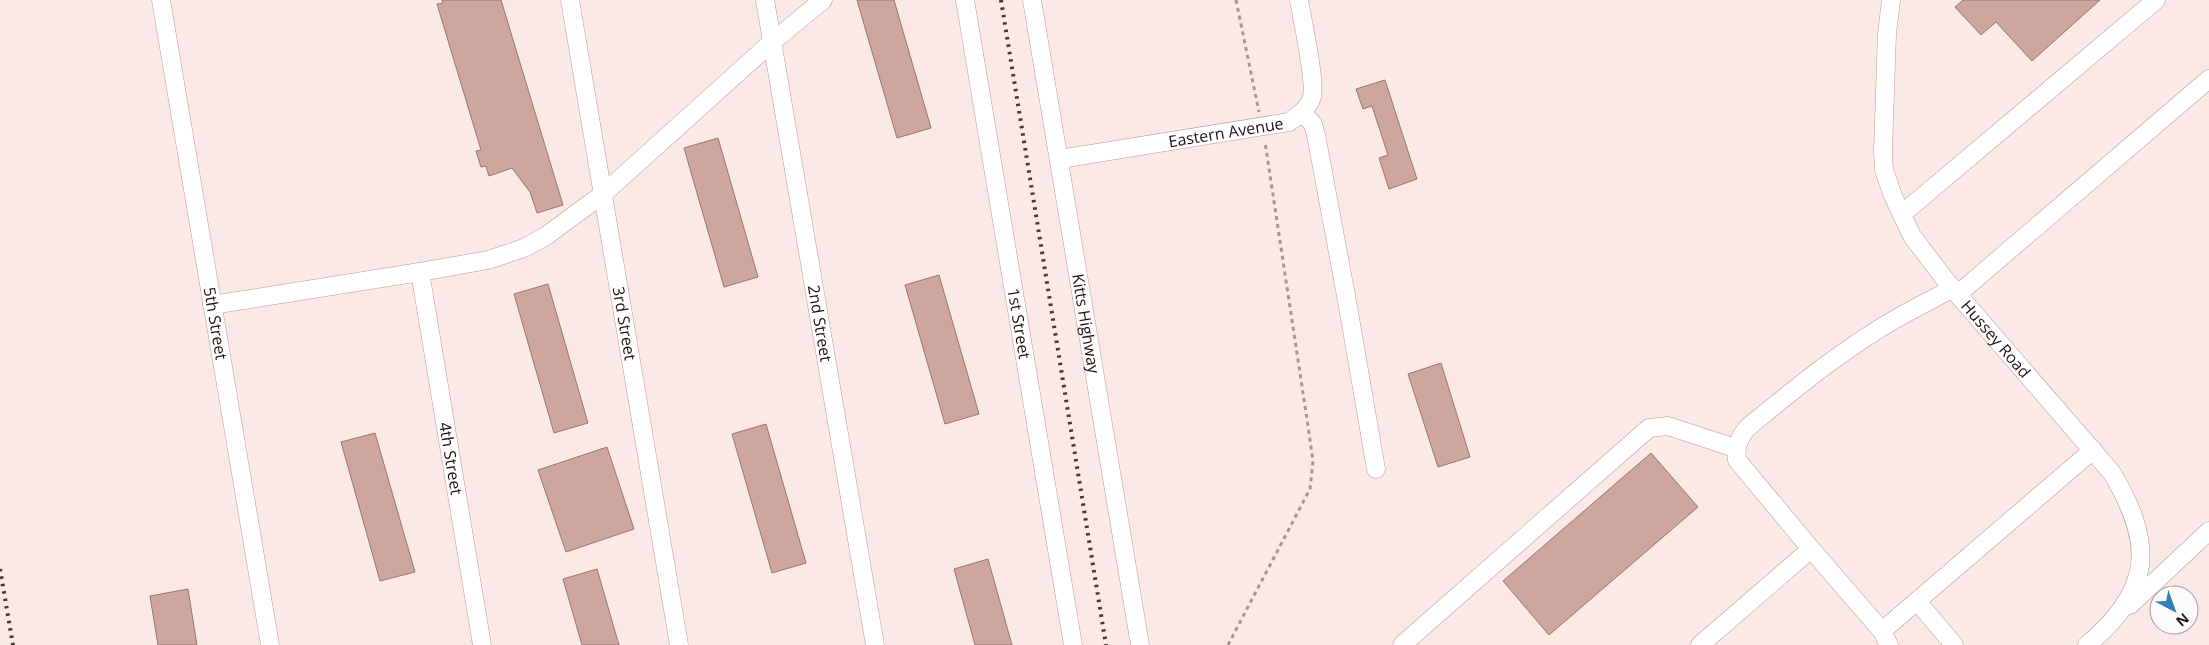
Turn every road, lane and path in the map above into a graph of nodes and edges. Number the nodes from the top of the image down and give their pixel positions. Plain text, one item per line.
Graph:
1 (161, 0) edge
2 (570, 0) edge
3 (765, 0) edge
4 (823, 0) edge
5 (965, 0) edge
6 (1032, 0) edge
7 (1236, 0) edge
8 (1299, 0) edge
9 (1891, 0) edge
10 (2156, 0) edge
11 (772, 42) junction
12 (2209, 80) edge
13 (1303, 113) junction
14 (1262, 128) junction
15 (1060, 159) junction
16 (603, 194) junction
17 (1902, 214) junction
18 (420, 272) junction
19 (1956, 291) junction
20 (212, 305) junction
21 (1735, 448) junction
22 (2093, 450) junction
23 (1376, 469) dead end
24 (2209, 531) edge
25 (1811, 549) junction
26 (1917, 601) junction
27 (2120, 614) junction
28 (1886, 638) edge
29 (270, 645) edge
30 (482, 645) edge
31 (679, 645) edge
32 (875, 645) edge
33 (1073, 645) edge
34 (1140, 645) edge
35 (1228, 645) edge
36 (1402, 645) edge
37 (1700, 645) edge
38 (1954, 645) edge
39 (2087, 645) edge

1 - 20 street, 5th Street
2 - 16 street, 3rd Street
3 - 11 street, 2nd Street
4 - 11 street
5 - 33 street, 1st Street
6 - 15 street, Kitts Highway
7 - 14 path
8 - 13 street, Eastern Avenue
9 - 17 street, Hussey Road
10 - 17 street
11 - 16 street
11 - 32 street, 2nd Street
12 - 19 street
13 - 14 street, Eastern Avenue
13 - 23 street
14 - 15 street, Eastern Avenue
14 - 35 path
15 - 34 street, Kitts Highway
16 - 18 street
16 - 31 street, 3rd Street
17 - 19 street, Hussey Road
18 - 20 street
18 - 30 street, 4th Street
19 - 21 street
19 - 22 street, Hussey Road
20 - 29 street, 5th Street
21 - 25 street
21 - 36 street
22 - 26 street
22 - 27 street, Hussey Road
24 - 27 street
25 - 28 street
25 - 37 street
26 - 28 street
26 - 38 street
27 - 39 street, Hussey Road

